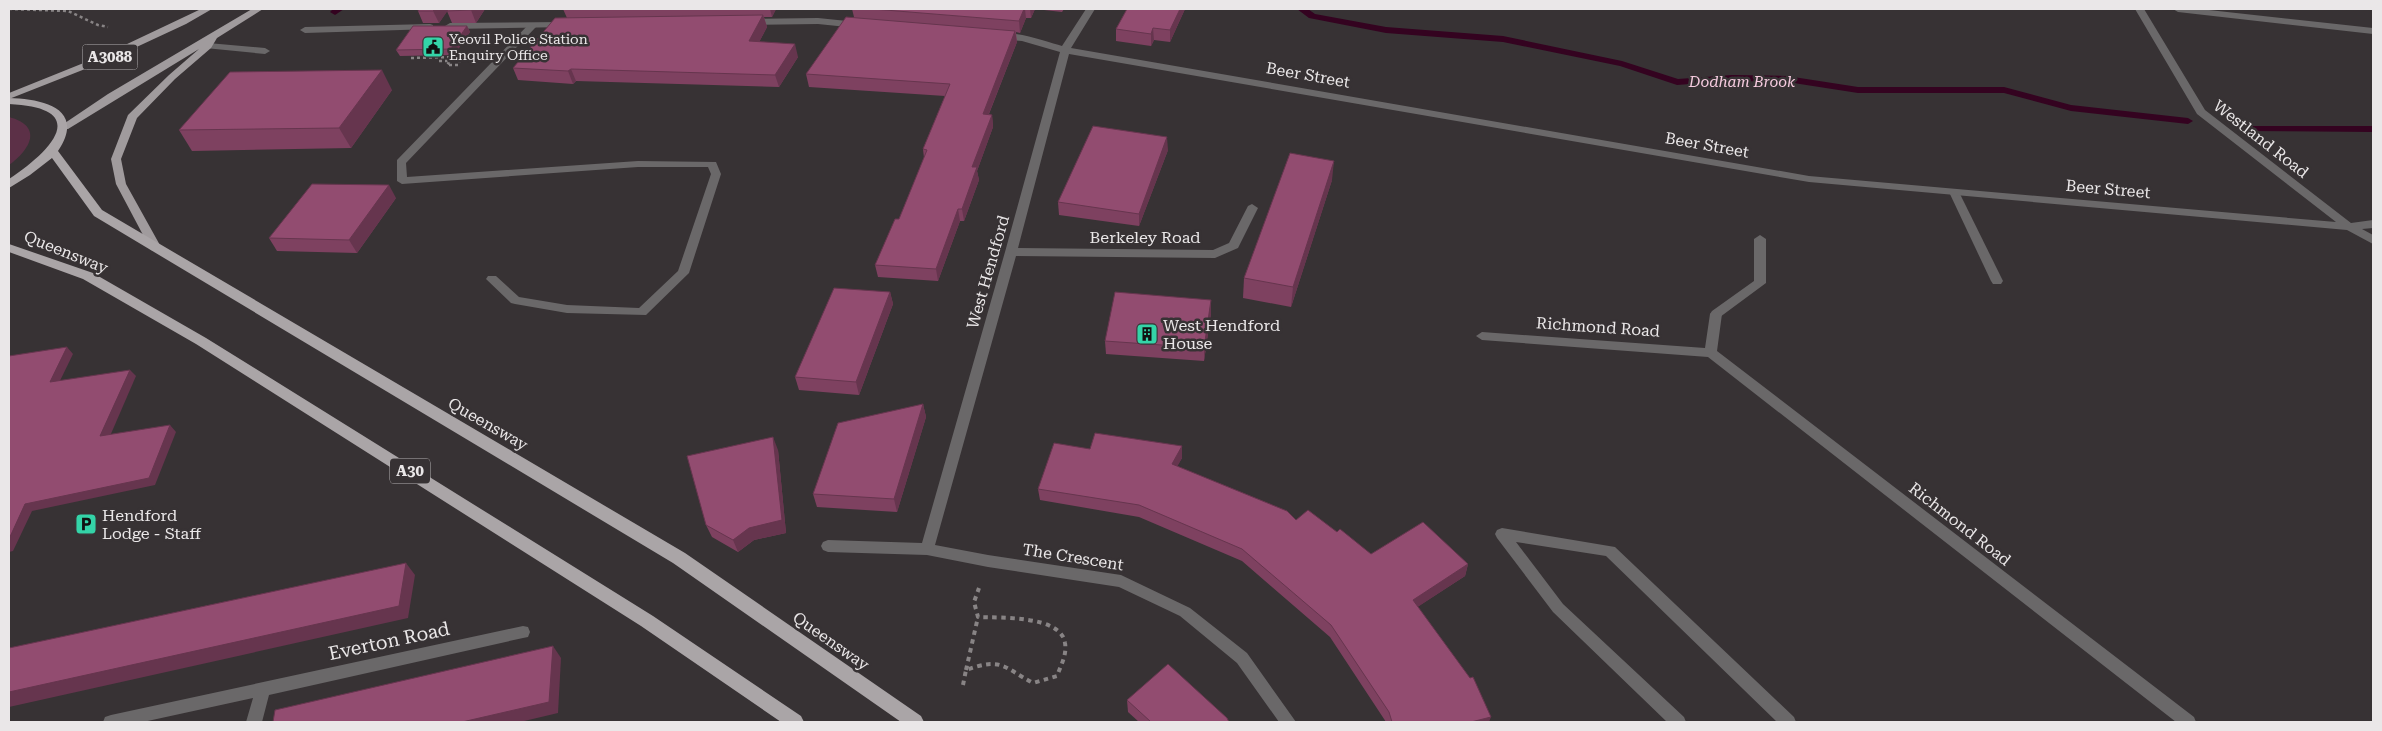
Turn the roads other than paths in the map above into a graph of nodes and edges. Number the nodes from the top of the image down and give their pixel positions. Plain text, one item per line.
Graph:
1 (207, 9) edge
2 (258, 9) edge
3 (821, 9) edge
4 (1090, 9) edge
5 (2140, 9) edge
6 (2178, 9) edge
7 (450, 14) dead end
8 (818, 21) junction
9 (739, 22) edge
10 (571, 25) edge
11 (864, 25) edge
12 (444, 26) junction
13 (532, 26) junction
14 (305, 30) dead end
15 (2373, 31) edge
16 (986, 35) edge
17 (210, 42) junction
18 (1065, 50) junction
19 (265, 51) dead end
20 (9, 96) edge
21 (9, 100) edge
22 (64, 127) junction
23 (52, 151) junction
24 (9, 184) edge
25 (1954, 192) junction
26 (1252, 208) dead end
27 (2373, 224) edge
28 (2349, 226) junction
29 (1760, 239) dead end
30 (2373, 240) edge
31 (155, 247) junction
32 (9, 248) edge
33 (1012, 252) junction
34 (492, 279) dead end
35 (1997, 281) dead end
36 (1482, 336) dead end
37 (1711, 353) junction
38 (828, 546) dead end
39 (927, 549) junction
40 (523, 632) dead end
41 (263, 689) junction
42 (111, 722) edge
43 (254, 722) edge
44 (795, 722) edge
45 (915, 722) edge
46 (1288, 722) edge
47 (1678, 722) edge
48 (1788, 722) edge
49 (2188, 722) edge

1 - 20 main road, A3088
2 - 17 main road, A3088
3 - 8 street
4 - 18 street, West Hendford
5 - 28 street, Westland Road
6 - 15 street
7 - 12 street
8 - 9 street
8 - 11 street
10 - 13 street
12 - 13 street
12 - 14 street
13 - 34 street
16 - 18 street, Beer Street
17 - 19 street
17 - 22 main road, A3088
17 - 31 main road
18 - 25 street, Beer Street
18 - 33 street, West Hendford
21 - 22 highway
22 - 23 highway
23 - 24 highway
23 - 31 highway, Queensway
25 - 28 street, Beer Street
25 - 35 street
26 - 33 street, Berkeley Road
27 - 28 street, Beer Street
28 - 30 street, Westland Road
29 - 37 street
31 - 45 highway, Queensway
32 - 44 highway, Queensway / A30
33 - 39 street, West Hendford
36 - 37 street, Richmond Road
37 - 49 street, Richmond Road
38 - 39 street, The Crescent
39 - 46 street, The Crescent
40 - 41 street, Everton Road
41 - 42 street, Everton Road
41 - 43 street
47 - 48 street

